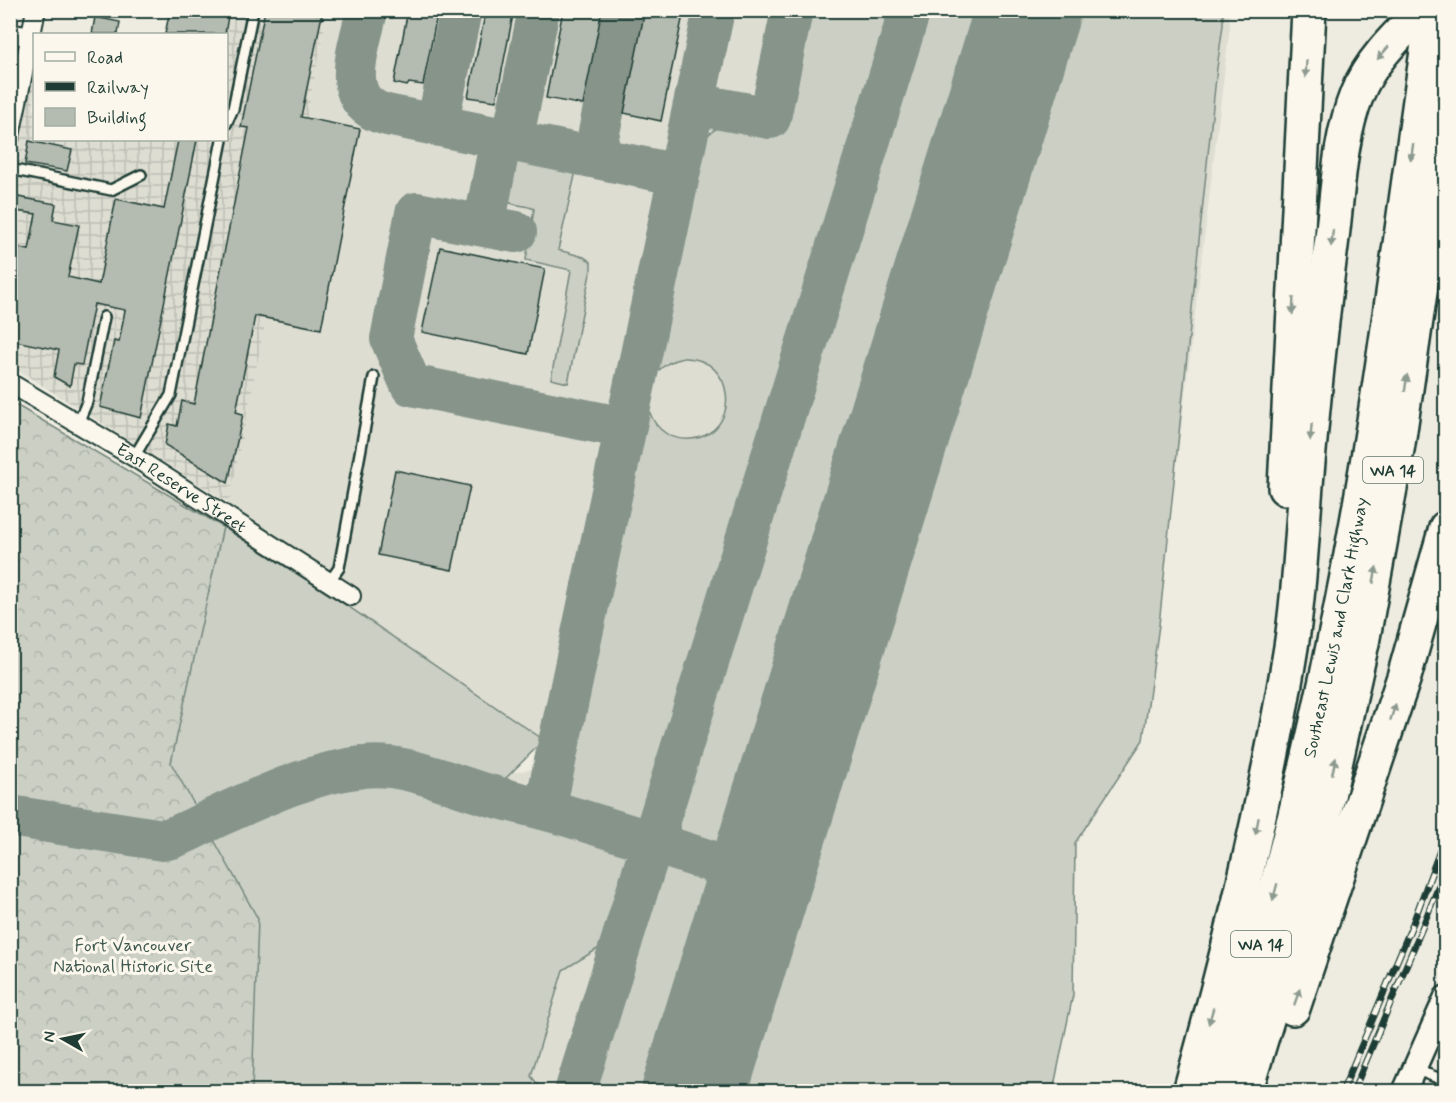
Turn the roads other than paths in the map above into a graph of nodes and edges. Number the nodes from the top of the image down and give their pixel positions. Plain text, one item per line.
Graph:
1 (36, 10) edge
2 (253, 10) edge
3 (1309, 10) edge
4 (1423, 10) edge
5 (1433, 10) edge
6 (10, 33) edge
7 (30, 37) junction
8 (30, 61) edge
9 (1433, 104) edge
10 (228, 119) edge
11 (10, 136) edge
12 (222, 141) edge
13 (10, 170) edge
14 (141, 175) dead end
15 (104, 317) dead end
16 (374, 377) dead end
17 (10, 383) edge
18 (78, 423) junction
19 (134, 457) junction
20 (1446, 528) edge
21 (329, 582) junction
22 (351, 596) dead end
23 (1268, 769) junction
24 (1446, 997) edge
25 (1414, 1069) junction
26 (1446, 1081) edge
27 (1190, 1092) edge
28 (1216, 1092) edge
29 (1245, 1092) edge
30 (1263, 1092) edge
31 (1404, 1092) edge

1 - 7 street
2 - 10 lane
3 -> 23 highway
4 -> 23 highway
5 - 9 highway, Southeast Lewis and Clark Highway / WA 14
6 - 7 street
7 - 8 street
8 - 11 street
9 -> 28 highway, Southeast Lewis and Clark Highway / WA 14
29 -> 9 highway, Southeast Lewis and Clark Highway / WA 14
12 - 19 lane
13 - 14 lane
15 - 18 lane
16 - 21 lane
17 - 18 street, East Reserve Street
18 - 19 street, East Reserve Street
19 - 21 street, East Reserve Street
30 -> 20 highway
21 - 22 street, East Reserve Street
23 -> 27 highway
24 - 25 street
25 - 26 lane
25 - 31 street

